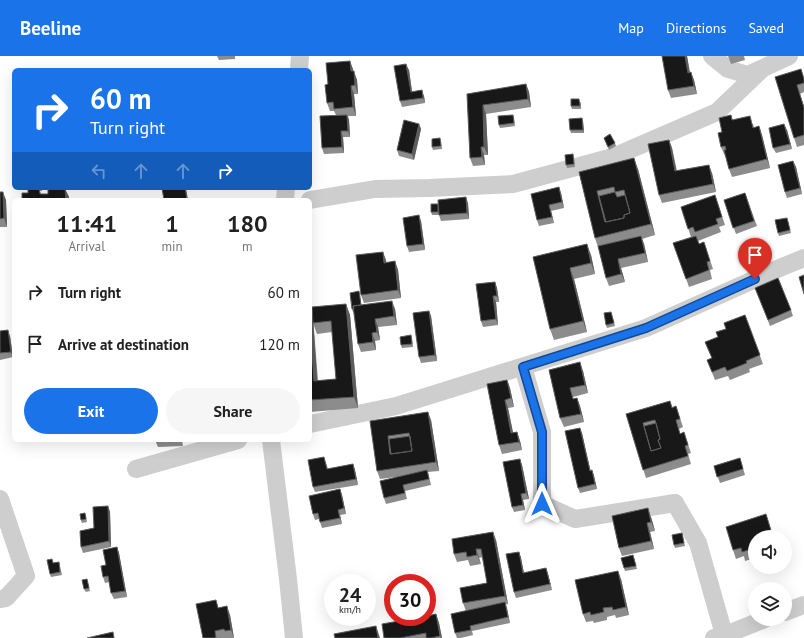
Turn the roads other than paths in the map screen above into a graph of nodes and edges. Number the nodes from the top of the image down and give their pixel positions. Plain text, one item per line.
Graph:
1 (300, 56) edge
2 (712, 56) edge
3 (789, 56) edge
4 (299, 68) edge
5 (763, 68) junction
6 (312, 200) edge
7 (804, 258) edge
8 (523, 367) junction
9 (312, 424) edge
10 (231, 442) edge
11 (271, 442) edge
12 (136, 469) dead end
13 (0, 499) edge
14 (0, 599) edge
15 (804, 605) edge
16 (792, 609) edge
17 (748, 626) edge
18 (721, 637) edge
19 (294, 638) edge

1 - 4 street
2 - 5 street
3 - 5 street
5 - 6 street
7 - 8 street
8 - 9 street
8 - 18 street
10 - 12 street
11 - 19 street
13 - 14 street
15 - 16 street
17 - 18 street

